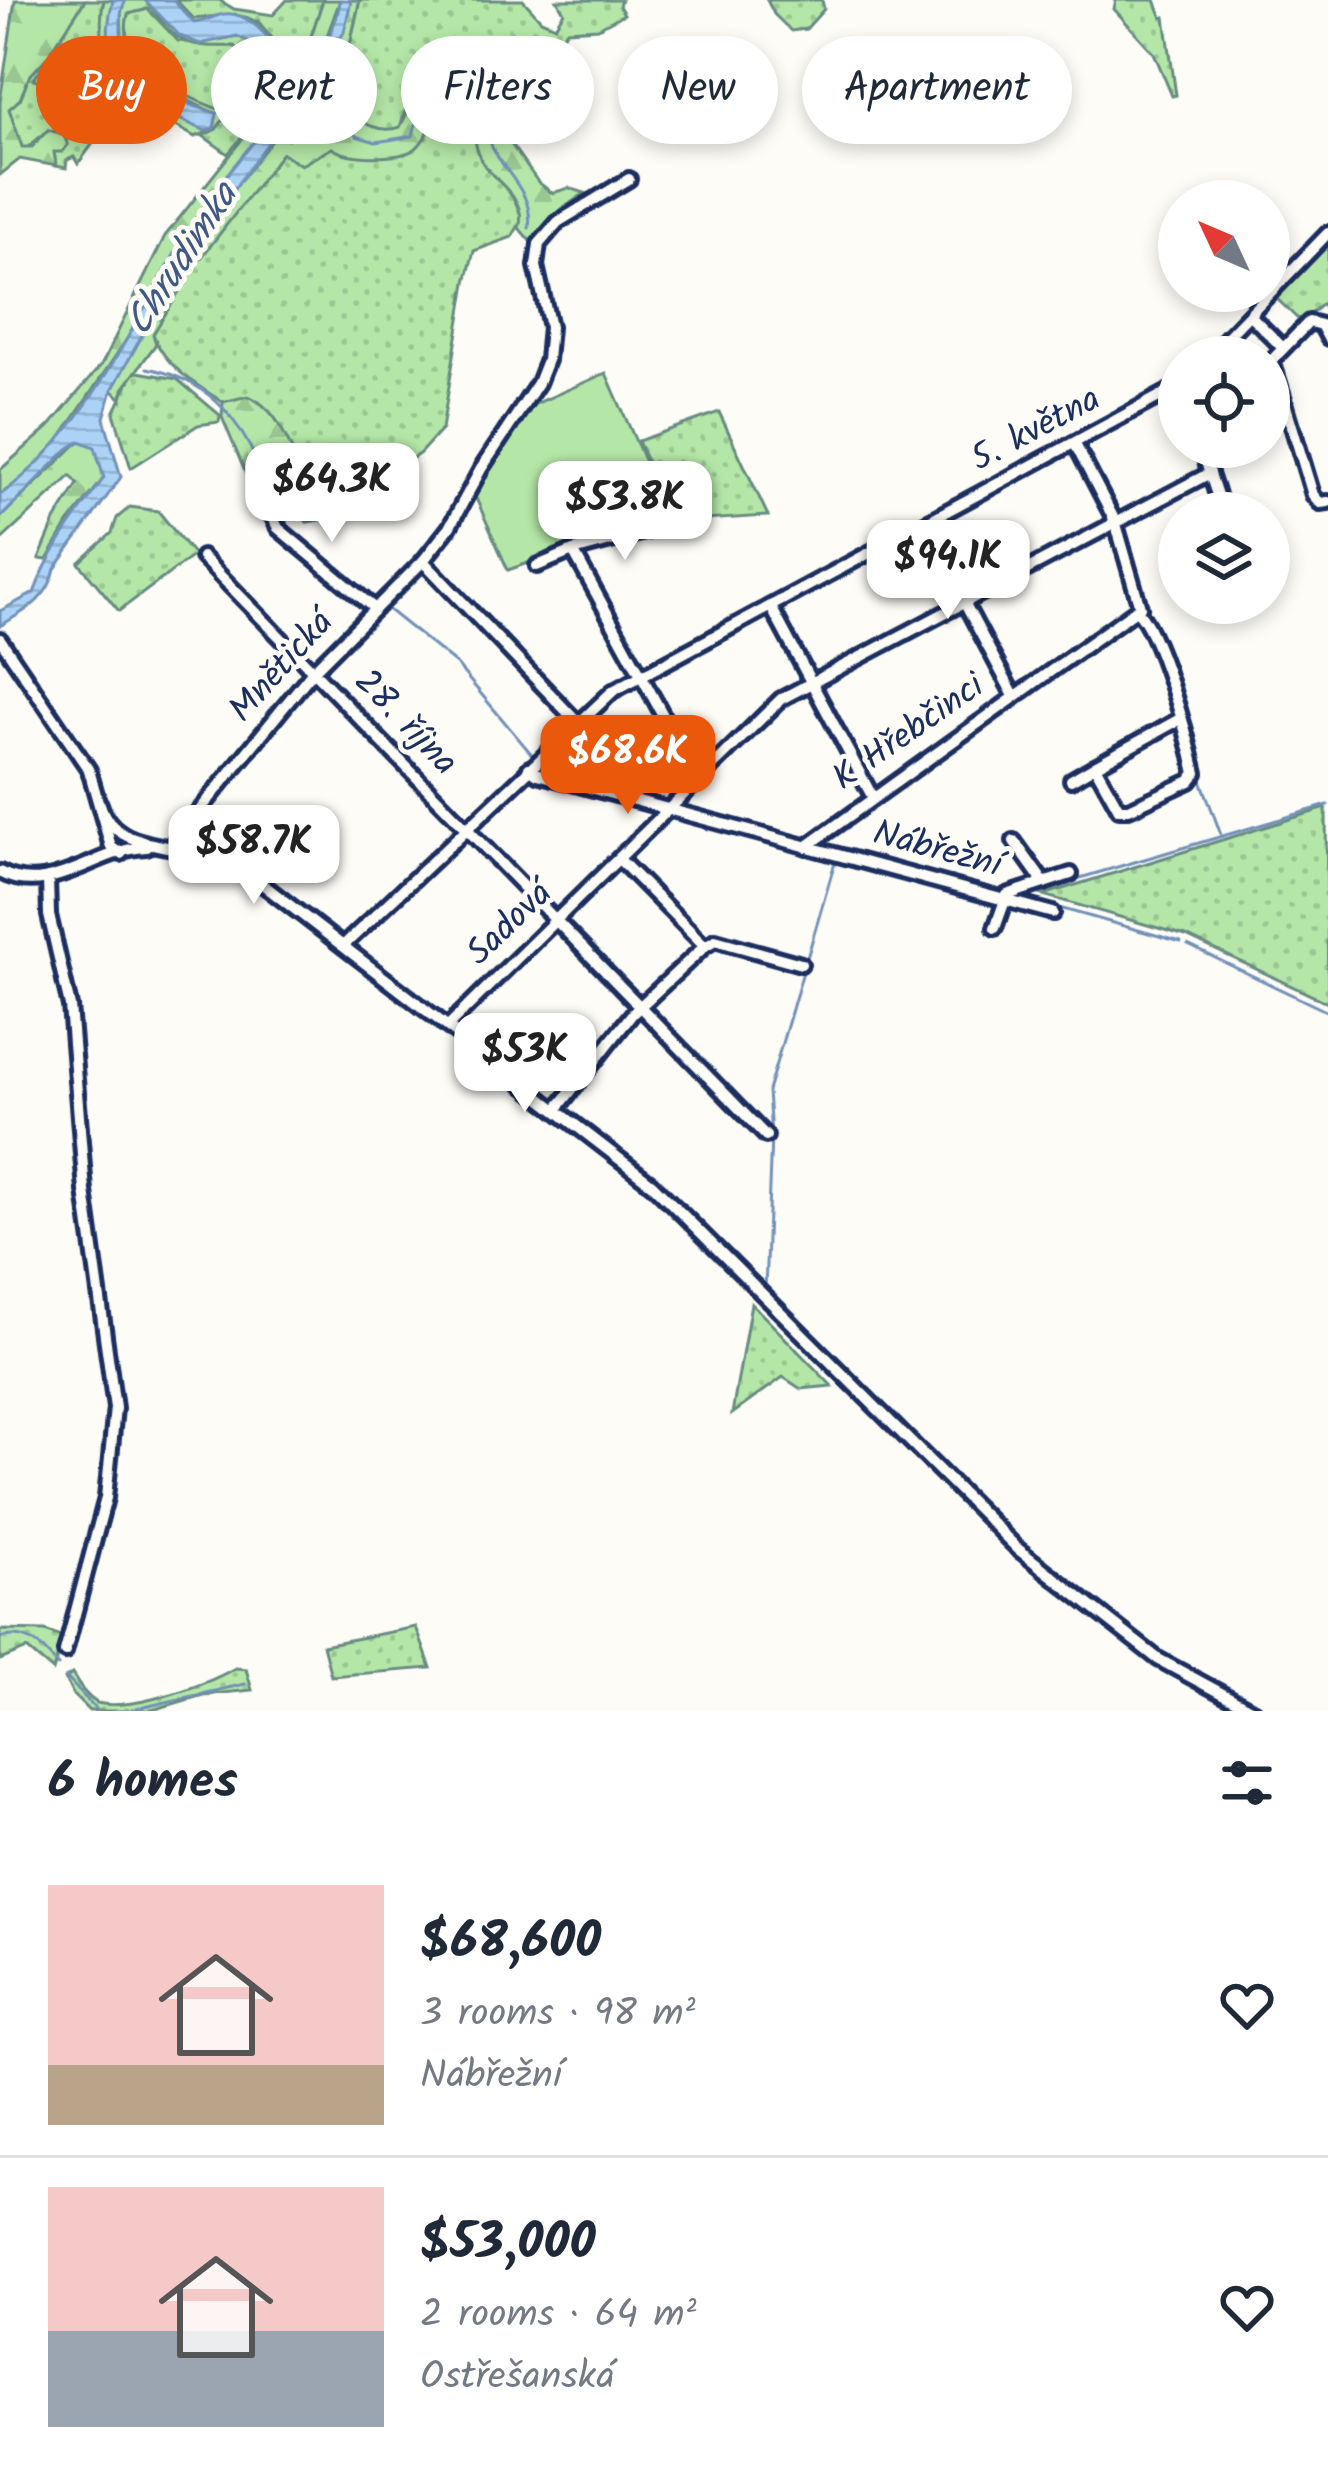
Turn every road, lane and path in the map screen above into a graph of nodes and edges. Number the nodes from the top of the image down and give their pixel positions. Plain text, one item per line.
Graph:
1 (628, 179) dead end
2 (1328, 232) edge
3 (1250, 315) junction
4 (1229, 336) edge
5 (1272, 336) edge
6 (1328, 338) edge
7 (1290, 339) edge
8 (1158, 398) edge
9 (1290, 420) edge
10 (1075, 444) junction
11 (1208, 468) edge
12 (1210, 473) junction
13 (1216, 492) edge
14 (264, 500) dead end
15 (1328, 502) edge
16 (1115, 521) junction
17 (922, 525) junction
18 (659, 528) dead end
19 (573, 551) junction
20 (202, 557) dead end
21 (424, 561) junction
22 (537, 566) dead end
23 (964, 602) junction
24 (380, 605) junction
25 (771, 607) junction
26 (1136, 610) junction
27 (0, 639) edge
28 (313, 671) junction
29 (641, 676) junction
30 (811, 683) junction
31 (1014, 696) junction
32 (1180, 718) junction
33 (577, 722) junction
34 (534, 764) junction
35 (1095, 766) junction
36 (1071, 780) dead end
37 (699, 781) junction
38 (872, 796) junction
39 (100, 804) junction
40 (673, 805) junction
41 (465, 829) junction
42 (125, 834) junction
43 (1014, 841) dead end
44 (110, 843) junction
45 (809, 843) junction
46 (166, 847) junction
47 (125, 853) junction
48 (619, 859) junction
49 (88, 864) junction
50 (0, 872) edge
51 (1071, 874) dead end
52 (48, 878) junction
53 (1044, 883) junction
54 (1004, 899) junction
55 (1053, 913) dead end
56 (555, 922) junction
57 (995, 928) dead end
58 (344, 945) junction
59 (705, 946) junction
60 (801, 964) dead end
61 (639, 1007) junction
62 (448, 1026) junction
63 (556, 1110) junction
64 (766, 1136) dead end
65 (65, 1652) dead end
66 (1254, 1711) edge

1 - 21 street, Mnětická
2 - 3 street
3 - 4 street
3 - 5 street
6 - 7 street
8 - 10 street, 5. května
9 - 15 street
10 - 16 street
10 - 17 street, 5. května
11 - 12 street
12 - 13 street
12 - 16 street, Sadová
14 - 24 street
16 - 23 street, Sadová
16 - 26 street
17 - 23 street
17 - 25 street, 5. května
18 - 19 street
19 - 22 street
19 - 29 street
20 - 28 street, 28. října
21 - 24 street, Mnětická
21 - 33 street
23 - 30 street, Sadová
23 - 31 street
24 - 28 street, Mnětická
25 - 29 street, 5. května
25 - 30 street
26 - 31 street, K Hřebčinci
26 - 32 street
27 - 39 street
28 - 41 street, 28. října
28 - 46 street, Mnětická
29 - 33 street, 5. května
29 - 37 street
30 - 37 street, Sadová
30 - 38 street
31 - 38 street, K Hřebčinci
32 - 35 street
32 - 35 street
33 - 34 street, 5. května
34 - 40 street, Nábřežní
34 - 41 street, 5. května
35 - 36 street
37 - 40 street, Sadová
38 - 45 street, K Hřebčinci
39 - 42 street
39 - 44 street
40 - 45 street, Nábřežní
40 - 48 street, Sadová
41 - 56 street, 28. října
41 - 58 street, 5. května
42 - 44 street
42 - 46 street
42 - 47 street
43 - 53 street
44 - 47 street
44 - 49 street
45 - 54 street, Nábřežní
46 - 47 street
46 - 58 street
47 - 49 street
48 - 56 street, Sadová
48 - 59 street
49 - 52 street
50 - 52 street
51 - 53 street
52 - 65 street
53 - 54 street
54 - 55 street, Nábřežní
54 - 57 street
56 - 61 street, 28. října
56 - 62 street, Sadová
58 - 62 street
59 - 60 street
59 - 61 street
61 - 63 street
61 - 64 street, 28. října
62 - 63 street
63 - 66 street

